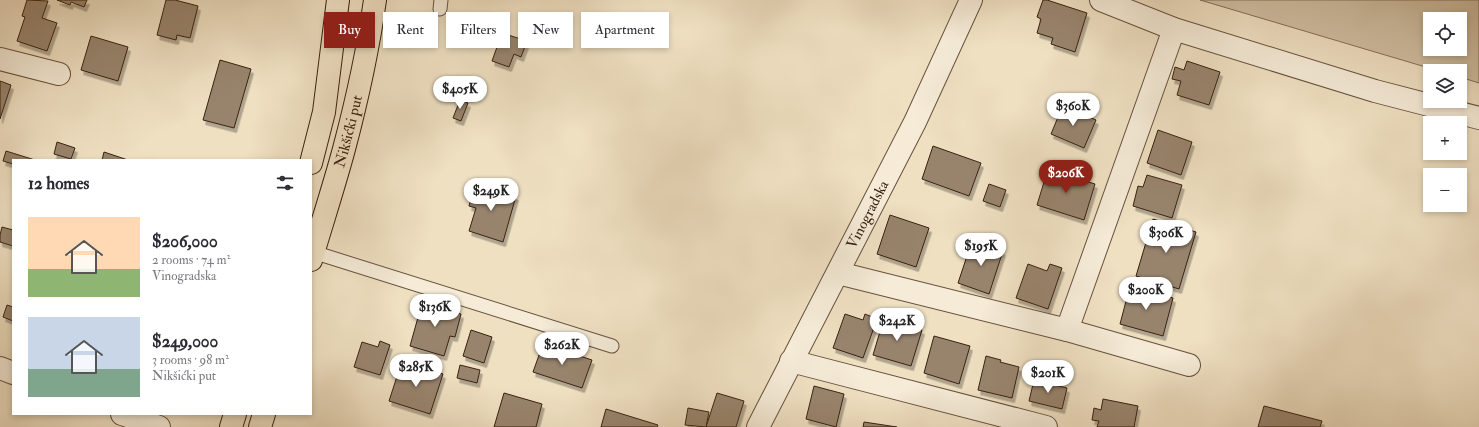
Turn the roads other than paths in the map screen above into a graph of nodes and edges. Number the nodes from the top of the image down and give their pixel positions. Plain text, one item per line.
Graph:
1 (338, 0) edge
2 (375, 0) edge
3 (971, 0) edge
4 (1101, 0) edge
5 (1174, 29) junction
6 (0, 59) edge
7 (59, 74) dead end
8 (1479, 118) edge
9 (312, 159) edge
10 (312, 256) edge
11 (838, 273) junction
12 (1067, 330) junction
13 (612, 346) dead end
14 (791, 361) junction
15 (1189, 365) dead end
16 (0, 368) edge
17 (12, 373) edge
18 (125, 415) edge
19 (235, 415) edge
20 (264, 415) edge
21 (158, 427) edge
22 (231, 427) edge
23 (260, 427) edge
24 (758, 427) edge
25 (1046, 427) edge

1 - 9 main road
2 - 10 main road, Nikšićki put
3 - 11 street, Vinogradska
4 - 5 street
5 - 8 street
5 - 12 street
6 - 7 street
10 - 13 lane
11 - 12 street
11 - 14 street, Vinogradska
12 - 15 street
14 - 24 street, Vinogradska
14 - 25 street
16 - 17 street
18 - 21 street
19 - 22 main road
20 - 23 main road

